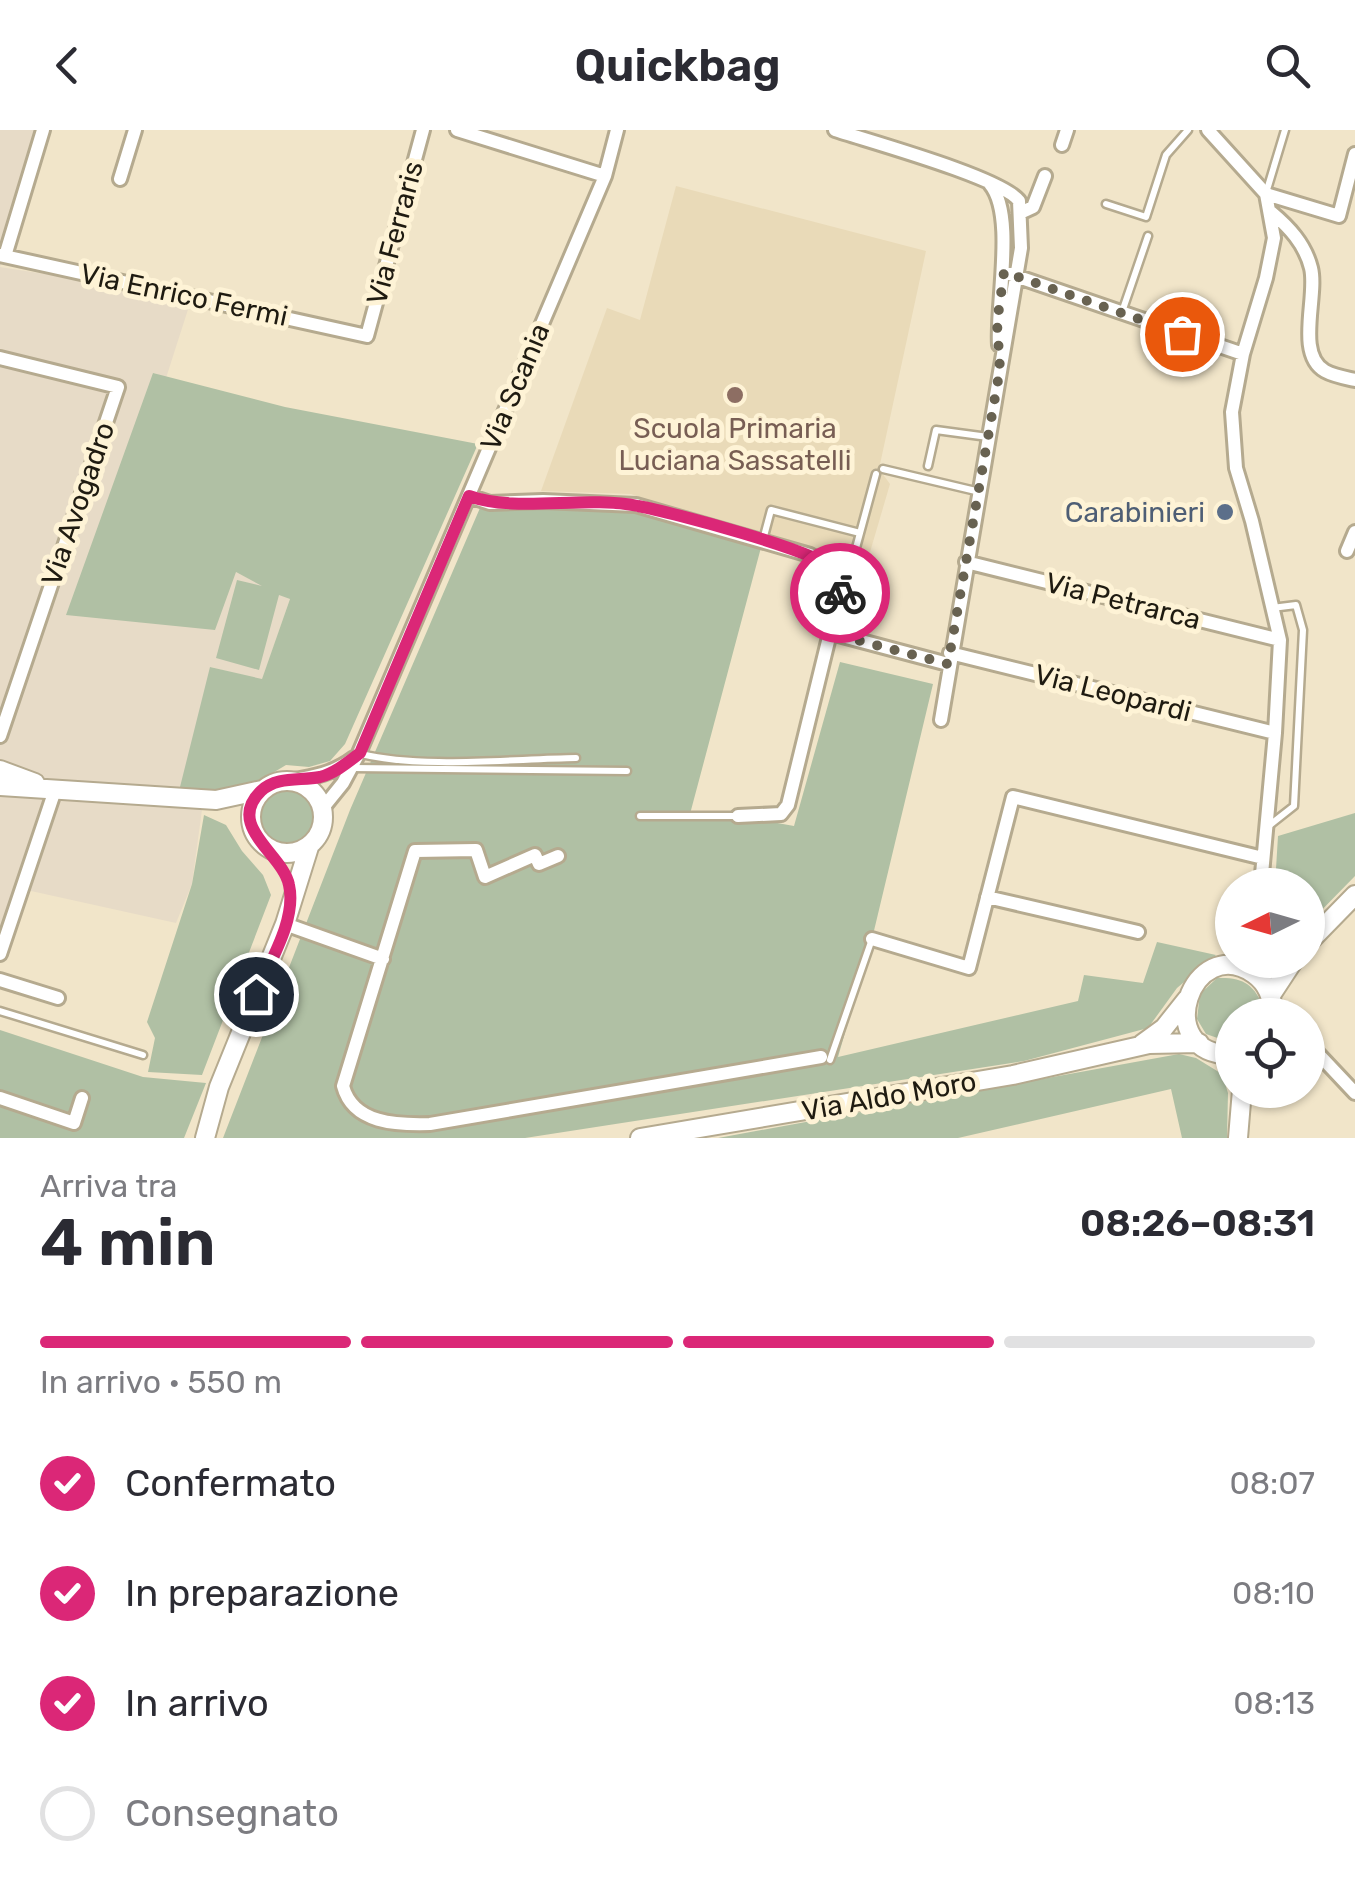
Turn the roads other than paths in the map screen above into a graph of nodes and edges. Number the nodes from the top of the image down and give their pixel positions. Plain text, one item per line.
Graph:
1 (43, 130) edge
2 (134, 130) edge
3 (423, 130) edge
4 (457, 130) edge
5 (618, 130) edge
6 (835, 130) edge
7 (1067, 130) edge
8 (1188, 130) edge
9 (1208, 130) edge
10 (1285, 130) edge
11 (1062, 145) dead end
12 (1355, 154) edge
13 (605, 176) junction
14 (1044, 176) dead end
15 (120, 179) dead end
16 (988, 182) junction
17 (1266, 194) junction
18 (1106, 204) dead end
19 (1271, 212) junction
20 (1020, 213) junction
21 (1148, 236) dead end
22 (2, 256) edge
23 (1010, 275) junction
24 (1122, 313) junction
25 (367, 336) joint
26 (1243, 354) junction
27 (0, 358) edge
28 (1355, 380) edge
29 (990, 437) junction
30 (928, 466) dead end
31 (981, 492) junction
32 (469, 496) junction
33 (1355, 532) edge
34 (860, 533) junction
35 (763, 540) junction
36 (1348, 551) dead end
37 (966, 562) junction
38 (837, 571) junction
39 (1272, 608) junction
40 (830, 633) junction
41 (1280, 640) junction
42 (949, 659) junction
43 (941, 720) dead end
44 (1275, 732) junction
45 (0, 736) edge
46 (360, 753) junction
47 (576, 758) dead end
48 (347, 768) junction
49 (0, 770) edge
50 (627, 771) dead end
51 (288, 780) junction
52 (0, 786) edge
53 (55, 790) junction
54 (262, 790) junction
55 (190, 798) junction
56 (322, 809) junction
57 (640, 816) dead end
58 (738, 816) joint
59 (251, 826) junction
60 (1266, 829) junction
61 (309, 846) junction
62 (265, 847) junction
63 (558, 856) dead end
64 (1263, 858) junction
65 (1262, 868) edge
66 (1355, 895) edge
67 (987, 897) junction
68 (288, 915) junction
69 (1325, 926) edge
70 (1138, 932) dead end
71 (872, 939) joint
72 (0, 954) edge
73 (384, 959) junction
74 (1215, 969) edge
75 (0, 980) edge
76 (58, 998) dead end
77 (1187, 998) junction
78 (0, 1011) edge
79 (1137, 1047) junction
80 (1204, 1047) junction
81 (1215, 1050) edge
82 (143, 1055) dead end
83 (1215, 1056) edge
84 (825, 1058) joint
85 (1325, 1061) edge
86 (1355, 1093) edge
87 (0, 1098) edge
88 (82, 1098) dead end
89 (1240, 1108) edge
90 (210, 1116) junction
91 (205, 1138) edge
92 (215, 1138) edge
93 (640, 1138) edge
94 (1238, 1138) edge

1 - 22 street
2 - 15 street
3 - 25 street, Via Ferraris
4 - 13 street
5 - 13 street, Via Scania
6 - 16 street
7 - 11 street
8 - 18 lane
9 - 17 street
10 - 17 lane
12 - 17 street
13 - 32 street, Via Scania
14 - 20 street
16 - 20 street
16 - 23 street
17 - 19 street
19 - 26 street
19 - 28 street
20 - 23 street
21 - 24 lane
22 - 25 street, Via Enrico Fermi
23 - 24 street
23 - 29 street
24 - 26 street
26 - 39 street
27 - 45 street, Via Avogadro
29 - 30 lane
29 - 31 street
31 - 34 lane
31 - 37 street
32 - 35 street
32 - 46 street, Via Scania
33 - 36 street
34 - 35 lane
34 - 38 lane
35 - 38 street
37 - 41 street, Via Petrarca
37 - 42 street
38 - 40 street
39 - 41 street
39 - 60 lane
40 - 42 street, Via Leopardi
40 - 58 street
41 - 44 street
42 - 43 street
42 - 44 street, Via Leopardi
44 - 60 street
46 - 47 lane
46 - 48 street, Via Scania
48 - 50 lane
48 - 51 street, Via Scania
48 - 56 street, Via Scania
49 - 53 main road
51 - 54 main road, Via Scania
51 - 56 main road
52 - 53 main road
53 - 55 main road
53 - 72 street
54 - 55 main road, Via Scania
54 - 59 main road
55 - 59 main road
56 - 61 main road, Via Scania
57 - 58 lane
59 - 62 main road
60 - 64 street
61 - 62 main road
61 - 68 main road, Via Scania
62 - 68 main road
63 - 73 street
64 - 65 street
64 - 67 street
66 - 69 main road
67 - 70 street
67 - 71 street
68 - 73 street
68 - 90 main road, Via Scania
71 - 84 lane
73 - 84 street
74 - 77 main road, Via Aldo Moro
75 - 76 street
77 - 79 main road, Via Aldo Moro
77 - 80 main road
78 - 82 lane
79 - 80 main road, Via Aldo Moro
79 - 93 main road, Via Aldo Moro
80 - 81 main road, Via Aldo Moro
80 - 83 main road
85 - 86 street
87 - 88 street
89 - 94 main road
90 - 91 main road, Via Scania
90 - 92 main road

